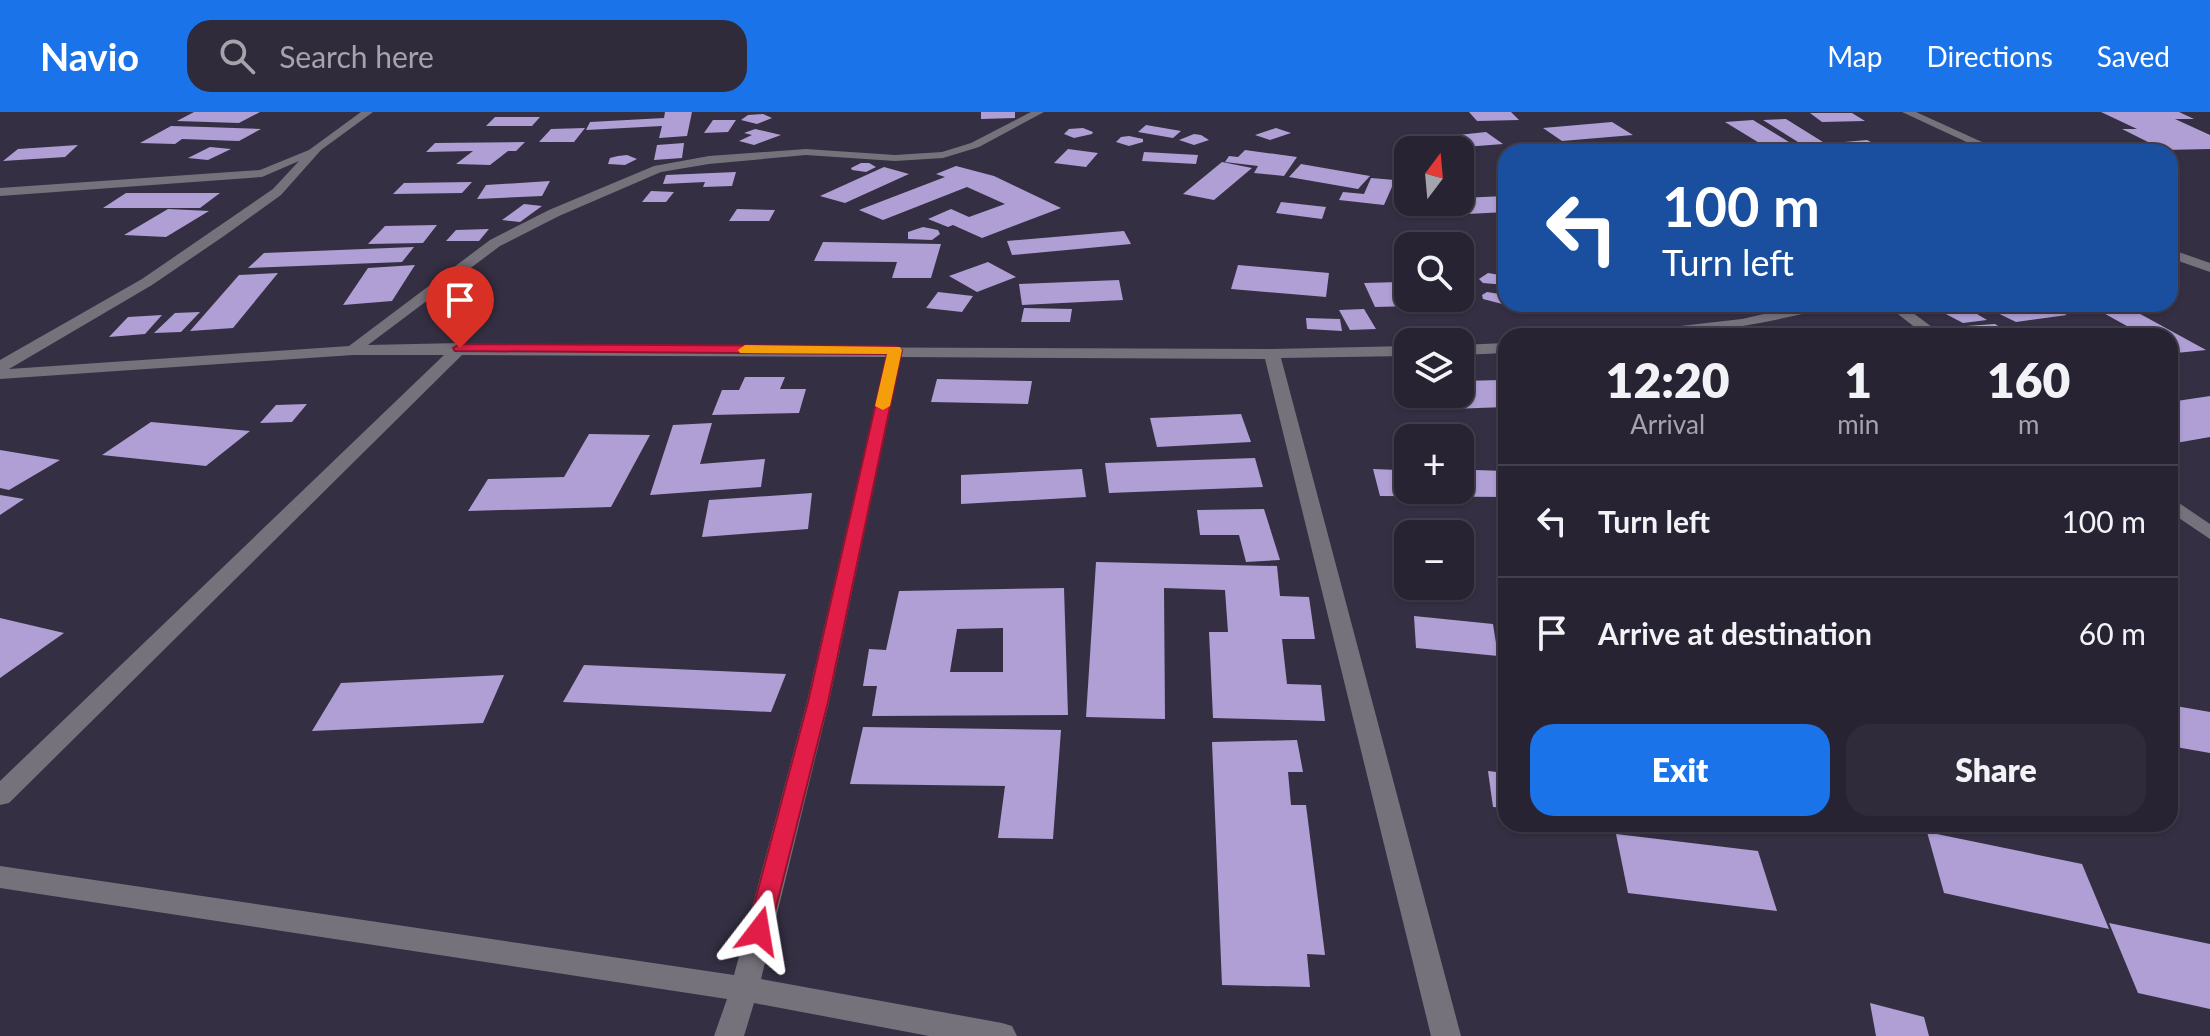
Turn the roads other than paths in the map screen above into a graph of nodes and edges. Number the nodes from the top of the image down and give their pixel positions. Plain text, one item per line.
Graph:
1 (368, 112) edge
2 (1039, 112) edge
3 (1907, 112) edge
4 (1980, 144) edge
5 (317, 148) junction
6 (262, 173) junction
7 (0, 192) edge
8 (277, 192) junction
9 (2178, 256) edge
10 (2210, 268) edge
11 (1791, 312) edge
12 (1903, 312) edge
13 (1701, 328) edge
14 (1925, 328) edge
15 (460, 348) junction
16 (1498, 348) edge
17 (1474, 349) edge
18 (353, 350) junction
19 (895, 350) junction
20 (1394, 351) edge
21 (1272, 354) junction
22 (0, 367) edge
23 (0, 374) edge
24 (2178, 509) edge
25 (2210, 533) edge
26 (0, 796) edge
27 (0, 877) edge
28 (744, 989) junction
29 (729, 1036) edge
30 (1002, 1036) edge
31 (1446, 1036) edge

1 - 5 street
2 - 18 street
3 - 4 street
5 - 6 street
5 - 8 street
6 - 7 street
6 - 8 street
8 - 22 street
9 - 10 street
11 - 13 street
12 - 14 street
15 - 18 street
15 - 19 street
15 - 26 street
16 - 17 street
18 - 23 street
19 - 21 street
19 - 28 street
20 - 21 street
21 - 31 street
24 - 25 street
27 - 28 street
28 - 29 street
28 - 30 street

